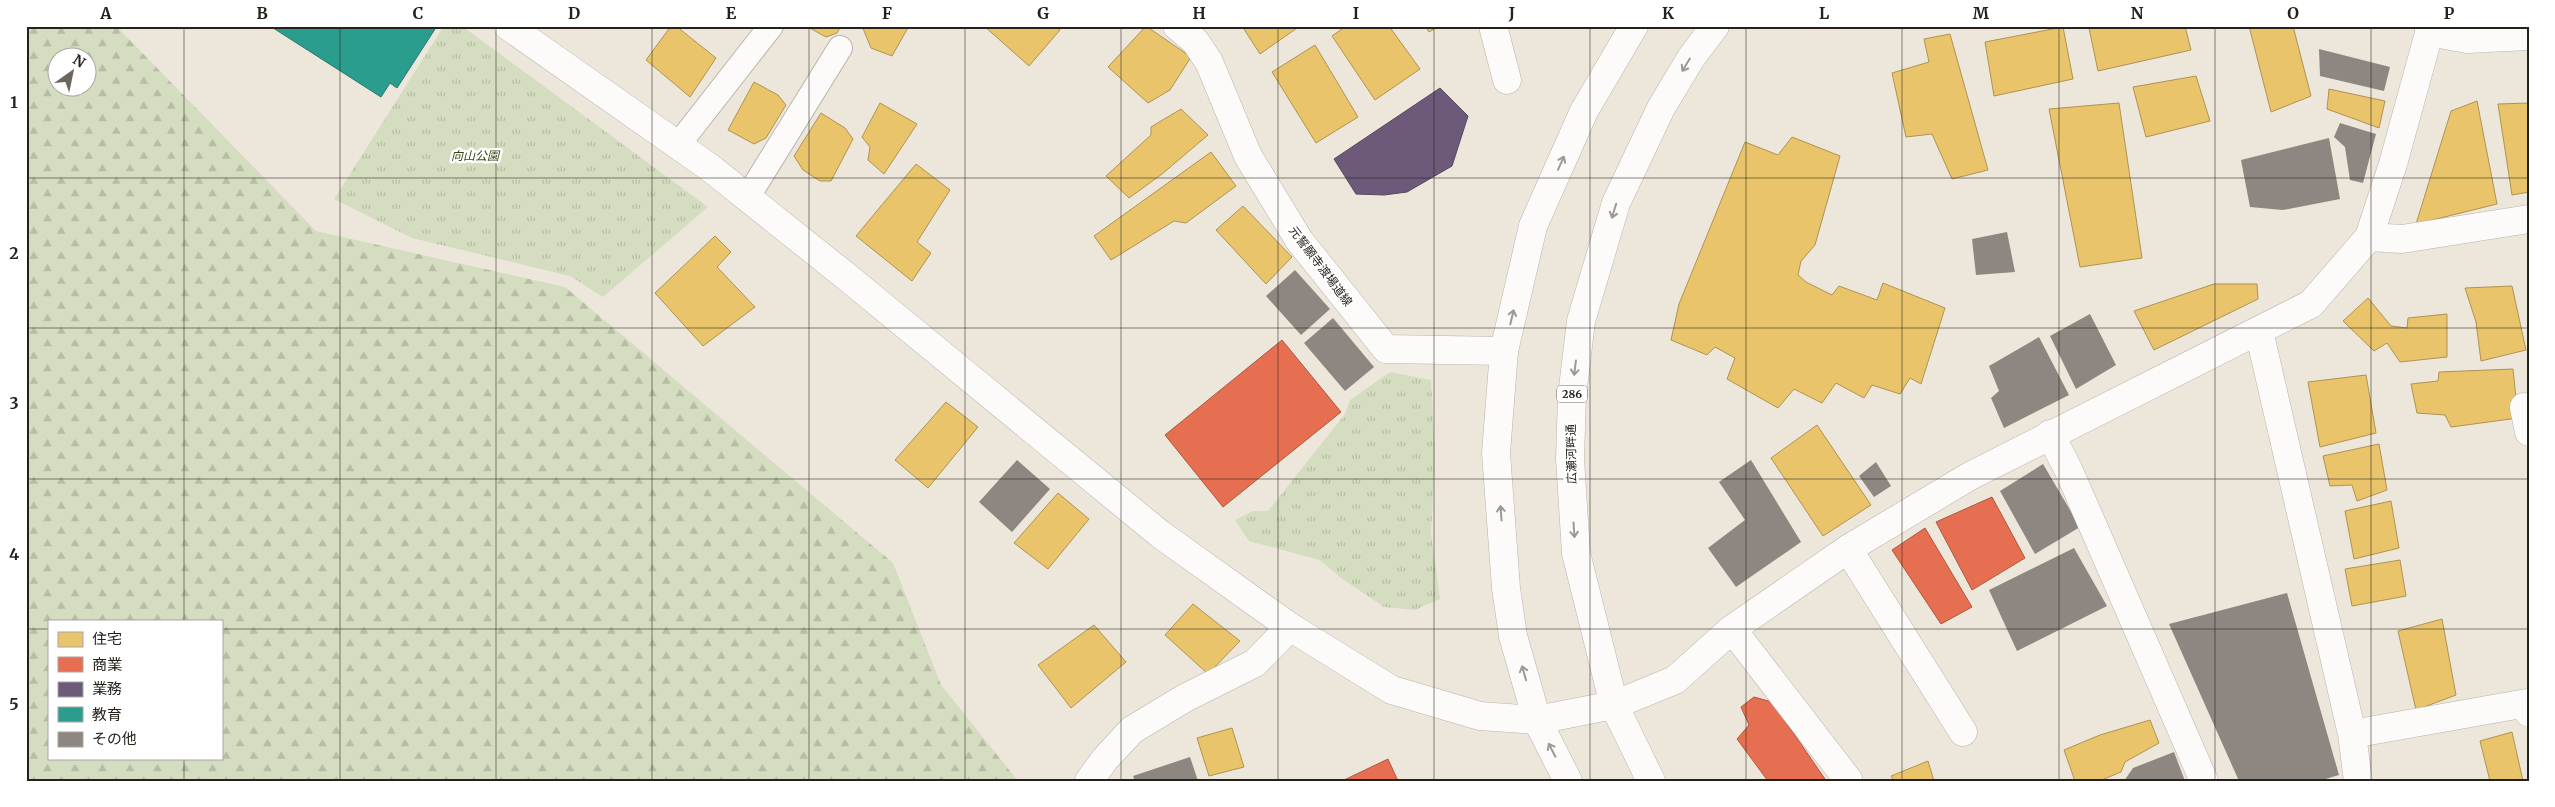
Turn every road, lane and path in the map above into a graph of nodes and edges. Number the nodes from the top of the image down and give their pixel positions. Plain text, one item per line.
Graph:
1 (508, 26) edge
2 (771, 26) edge
3 (1177, 26) edge
4 (1493, 26) edge
5 (1634, 26) edge
6 (1715, 26) edge
7 (2430, 29) edge
8 (2529, 36) edge
9 (840, 48) dead end
10 (1507, 80) dead end
11 (678, 144) junction
12 (747, 198) junction
13 (2529, 219) edge
14 (2369, 238) junction
15 (2259, 331) junction
16 (1504, 351) junction
17 (2050, 434) junction
18 (1848, 549) junction
19 (1290, 627) junction
20 (1732, 628) junction
21 (1614, 705) junction
22 (2529, 713) edge
23 (1537, 720) junction
24 (1964, 732) dead end
25 (2352, 734) junction
26 (1089, 781) edge
27 (1568, 781) edge
28 (1651, 781) edge
29 (1849, 781) edge
30 (2204, 781) edge
31 (2358, 781) edge

1 - 11 main road
2 - 11 lane
3 - 16 main road, 元誓願寺渡場道線
4 - 10 main road
16 -> 5 main road
6 -> 21 main road, 広瀬河畔通 / 286
7 - 8 main road
7 - 14 main road
9 - 12 lane
11 - 12 main road
12 - 19 main road
13 - 14 main road
14 - 15 main road
15 - 17 main road
15 - 25 main road
23 -> 16 main road
17 - 18 main road
17 - 30 main road
18 - 20 main road
18 - 24 main road
19 - 23 main road
19 - 26 main road
20 - 21 main road
20 - 29 main road
21 - 23 main road
21 - 28 main road, 広瀬河畔通 / 286
22 - 25 main road
27 -> 23 main road
25 - 31 main road

